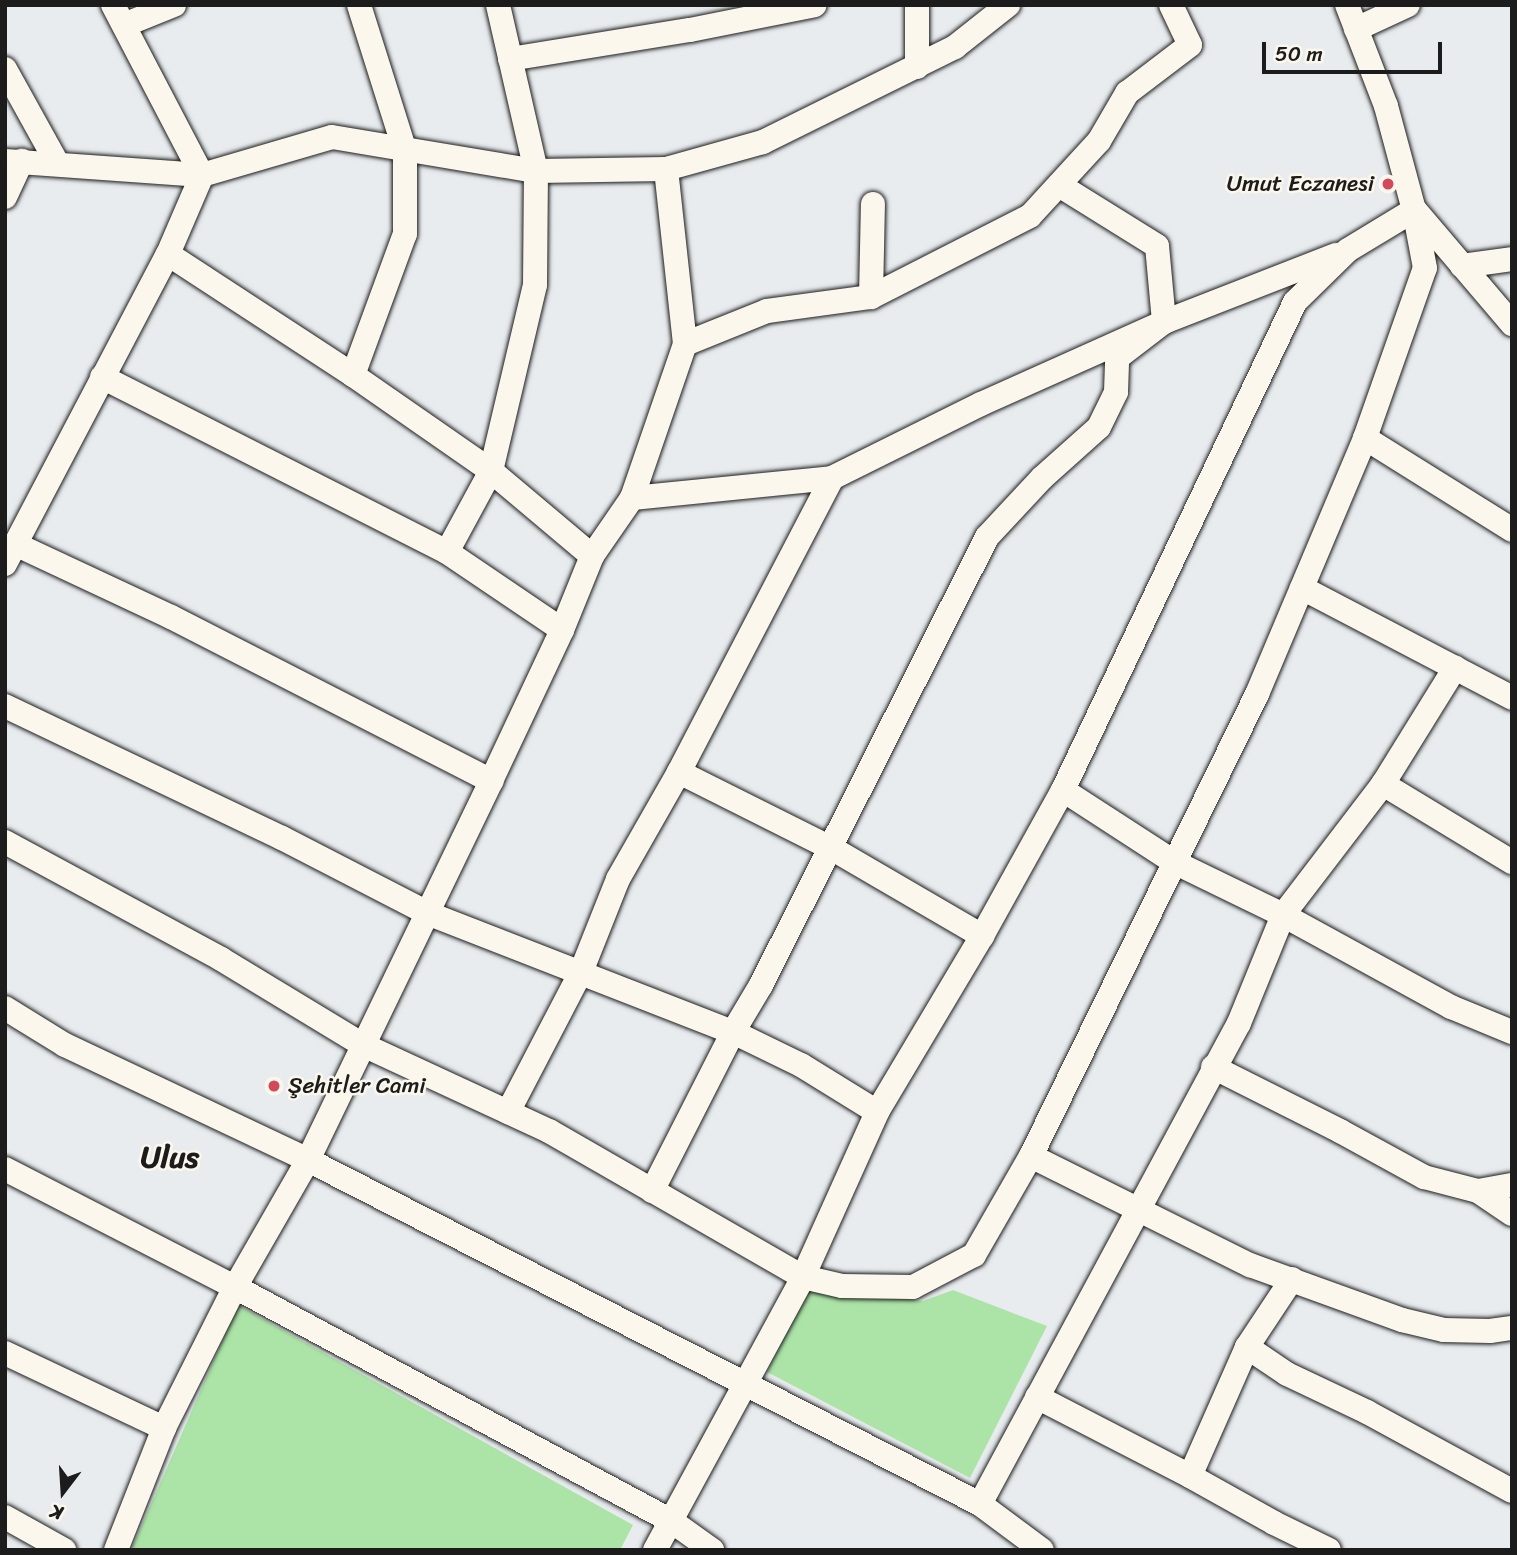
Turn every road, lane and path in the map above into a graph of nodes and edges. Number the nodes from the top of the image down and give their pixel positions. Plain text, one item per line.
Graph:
1 (174, 5) edge
2 (359, 5) edge
3 (498, 5) edge
4 (815, 5) edge
5 (917, 5) edge
6 (1008, 5) edge
7 (1171, 5) edge
8 (1347, 5) edge
9 (1408, 5) edge
10 (118, 15) edge
11 (1356, 29) junction
12 (510, 59) junction
13 (917, 67) junction
14 (5, 69) edge
15 (405, 151) junction
16 (13, 161) edge
17 (57, 163) junction
18 (666, 169) junction
19 (536, 171) junction
20 (202, 175) junction
21 (1059, 185) junction
22 (5, 197) edge
23 (873, 204) dead end
24 (1414, 210) junction
25 (1348, 250) junction
26 (168, 254) junction
27 (1512, 259) edge
28 (1462, 266) junction
29 (871, 297) junction
30 (1164, 322) junction
31 (1512, 324) edge
32 (685, 344) junction
33 (353, 374) junction
34 (102, 377) junction
35 (1366, 438) junction
36 (491, 471) junction
37 (832, 478) junction
38 (632, 498) junction
39 (1512, 530) edge
40 (447, 552) junction
41 (10, 554) edge
42 (592, 556) junction
43 (1302, 588) junction
44 (562, 630) junction
45 (1455, 668) junction
46 (1512, 698) edge
47 (5, 706) edge
48 (679, 772) junction
49 (491, 781) junction
50 (1383, 784) junction
51 (1063, 790) junction
52 (5, 842) edge
53 (831, 848) junction
54 (1174, 862) junction
55 (1512, 862) edge
56 (427, 913) junction
57 (1283, 915) junction
58 (982, 936) junction
59 (581, 972) junction
60 (5, 1008) edge
61 (733, 1032) junction
62 (1512, 1032) edge
63 (363, 1045) junction
64 (1213, 1067) junction
65 (508, 1112) junction
66 (877, 1112) junction
67 (1031, 1156) junction
68 (308, 1160) junction
69 (5, 1169) edge
70 (1512, 1185) edge
71 (652, 1191) junction
72 (1478, 1191) junction
73 (1138, 1208) junction
74 (1512, 1214) edge
75 (803, 1277) junction
76 (1292, 1279) junction
77 (235, 1287) junction
78 (1512, 1328) edge
79 (1247, 1347) junction
80 (5, 1353) edge
81 (743, 1385) junction
82 (1037, 1397) junction
83 (164, 1428) junction
84 (1190, 1476) junction
85 (1512, 1491) edge
86 (980, 1504) junction
87 (5, 1517) edge
88 (670, 1520) junction
89 (64, 1550) edge
90 (116, 1550) edge
91 (655, 1550) edge
92 (712, 1550) edge
93 (1042, 1550) edge
94 (1329, 1550) edge

1 - 10 street
2 - 15 street
3 - 12 street
4 - 12 street
5 - 13 street
6 - 13 street
7 - 21 street
8 - 11 street
9 - 11 street
10 - 20 street
11 - 24 street
12 - 19 street
13 - 18 street
14 - 17 street
15 - 19 street
15 - 20 street
15 - 33 street
16 - 17 street
16 - 22 street
17 - 20 street
18 - 19 street
18 - 32 street
19 - 36 street
20 - 26 street
21 - 29 street
21 - 30 street
23 - 29 street
24 - 25 street
24 - 28 street
24 - 35 street
25 - 30 street
25 - 51 street
26 - 33 street
26 - 34 street
27 - 28 street
28 - 31 street
29 - 32 street
30 - 37 street
30 - 53 street
32 - 38 street
33 - 36 street
34 - 40 street
34 - 41 street
35 - 39 street
35 - 43 street
36 - 40 street
36 - 42 street
37 - 38 street
37 - 48 street
38 - 42 street
40 - 44 street
41 - 49 street
42 - 44 street
43 - 45 street
43 - 54 street
44 - 49 street
45 - 46 street
45 - 50 street
47 - 56 street
48 - 53 street
48 - 59 street
49 - 56 street
50 - 55 street
50 - 57 street
51 - 54 street
51 - 58 street
52 - 63 street
53 - 58 street
53 - 61 street
54 - 57 street
54 - 67 street
56 - 59 street
56 - 63 street
57 - 62 street
57 - 64 street
58 - 66 street
59 - 61 street
59 - 65 street
60 - 68 street
61 - 66 street
61 - 71 street
63 - 65 street
63 - 68 street
64 - 72 street
64 - 73 street
65 - 71 street
66 - 75 street
67 - 73 street
67 - 75 street
68 - 77 street
68 - 81 street
69 - 77 street
70 - 72 street
71 - 75 street
72 - 74 street
73 - 76 street
73 - 82 street
75 - 81 street
76 - 78 street
76 - 79 street
77 - 83 street
77 - 88 street
79 - 84 street
79 - 85 street
80 - 83 street
81 - 86 street
81 - 88 street
82 - 84 street
82 - 86 street
83 - 90 street
84 - 94 street
86 - 93 street
87 - 89 street
88 - 91 street
88 - 92 street

